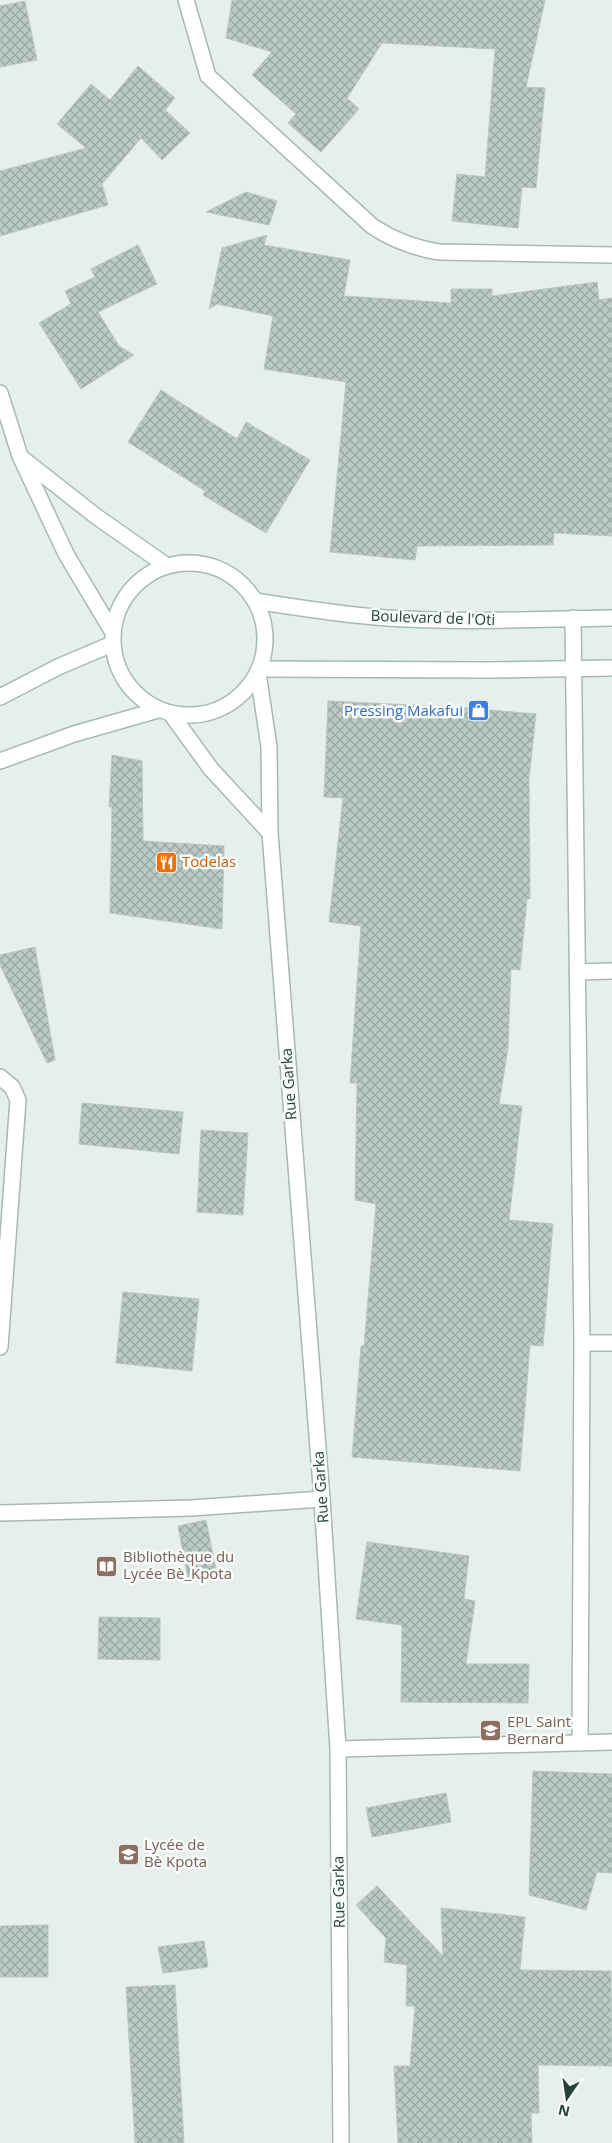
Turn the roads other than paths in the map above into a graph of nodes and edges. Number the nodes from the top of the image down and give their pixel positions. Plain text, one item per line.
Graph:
1 (186, 0) edge
2 (612, 255) edge
3 (0, 393) edge
4 (20, 456) junction
5 (167, 566) junction
6 (255, 601) junction
7 (574, 618) junction
8 (612, 618) edge
9 (112, 638) junction
10 (612, 668) edge
11 (574, 669) junction
12 (259, 671) junction
13 (0, 697) edge
14 (165, 712) junction
15 (0, 761) edge
16 (270, 833) junction
17 (612, 971) edge
18 (577, 972) junction
19 (0, 1077) edge
20 (582, 1343) junction
21 (612, 1343) edge
22 (0, 1346) edge
23 (322, 1499) junction
24 (0, 1512) edge
25 (612, 1742) edge
26 (580, 1743) junction
27 (338, 1749) junction
28 (342, 2143) edge

1 - 2 street
3 - 4 street
4 - 5 street
4 - 9 street
5 - 6 street
5 - 9 street
6 - 7 street, Boulevard de l'Oti
6 - 12 street
7 - 8 street, Boulevard de l'Oti
7 - 11 street
9 - 13 street
9 - 14 street
10 - 11 street
11 - 12 street
11 - 18 street
12 - 14 street
12 - 16 street, Rue Garka
14 - 15 street
14 - 16 street
16 - 23 street, Rue Garka
17 - 18 street
18 - 20 street
19 - 22 street
20 - 21 street
20 - 26 street
23 - 24 street
23 - 27 street, Rue Garka
25 - 26 street
26 - 27 street
27 - 28 street, Rue Garka

